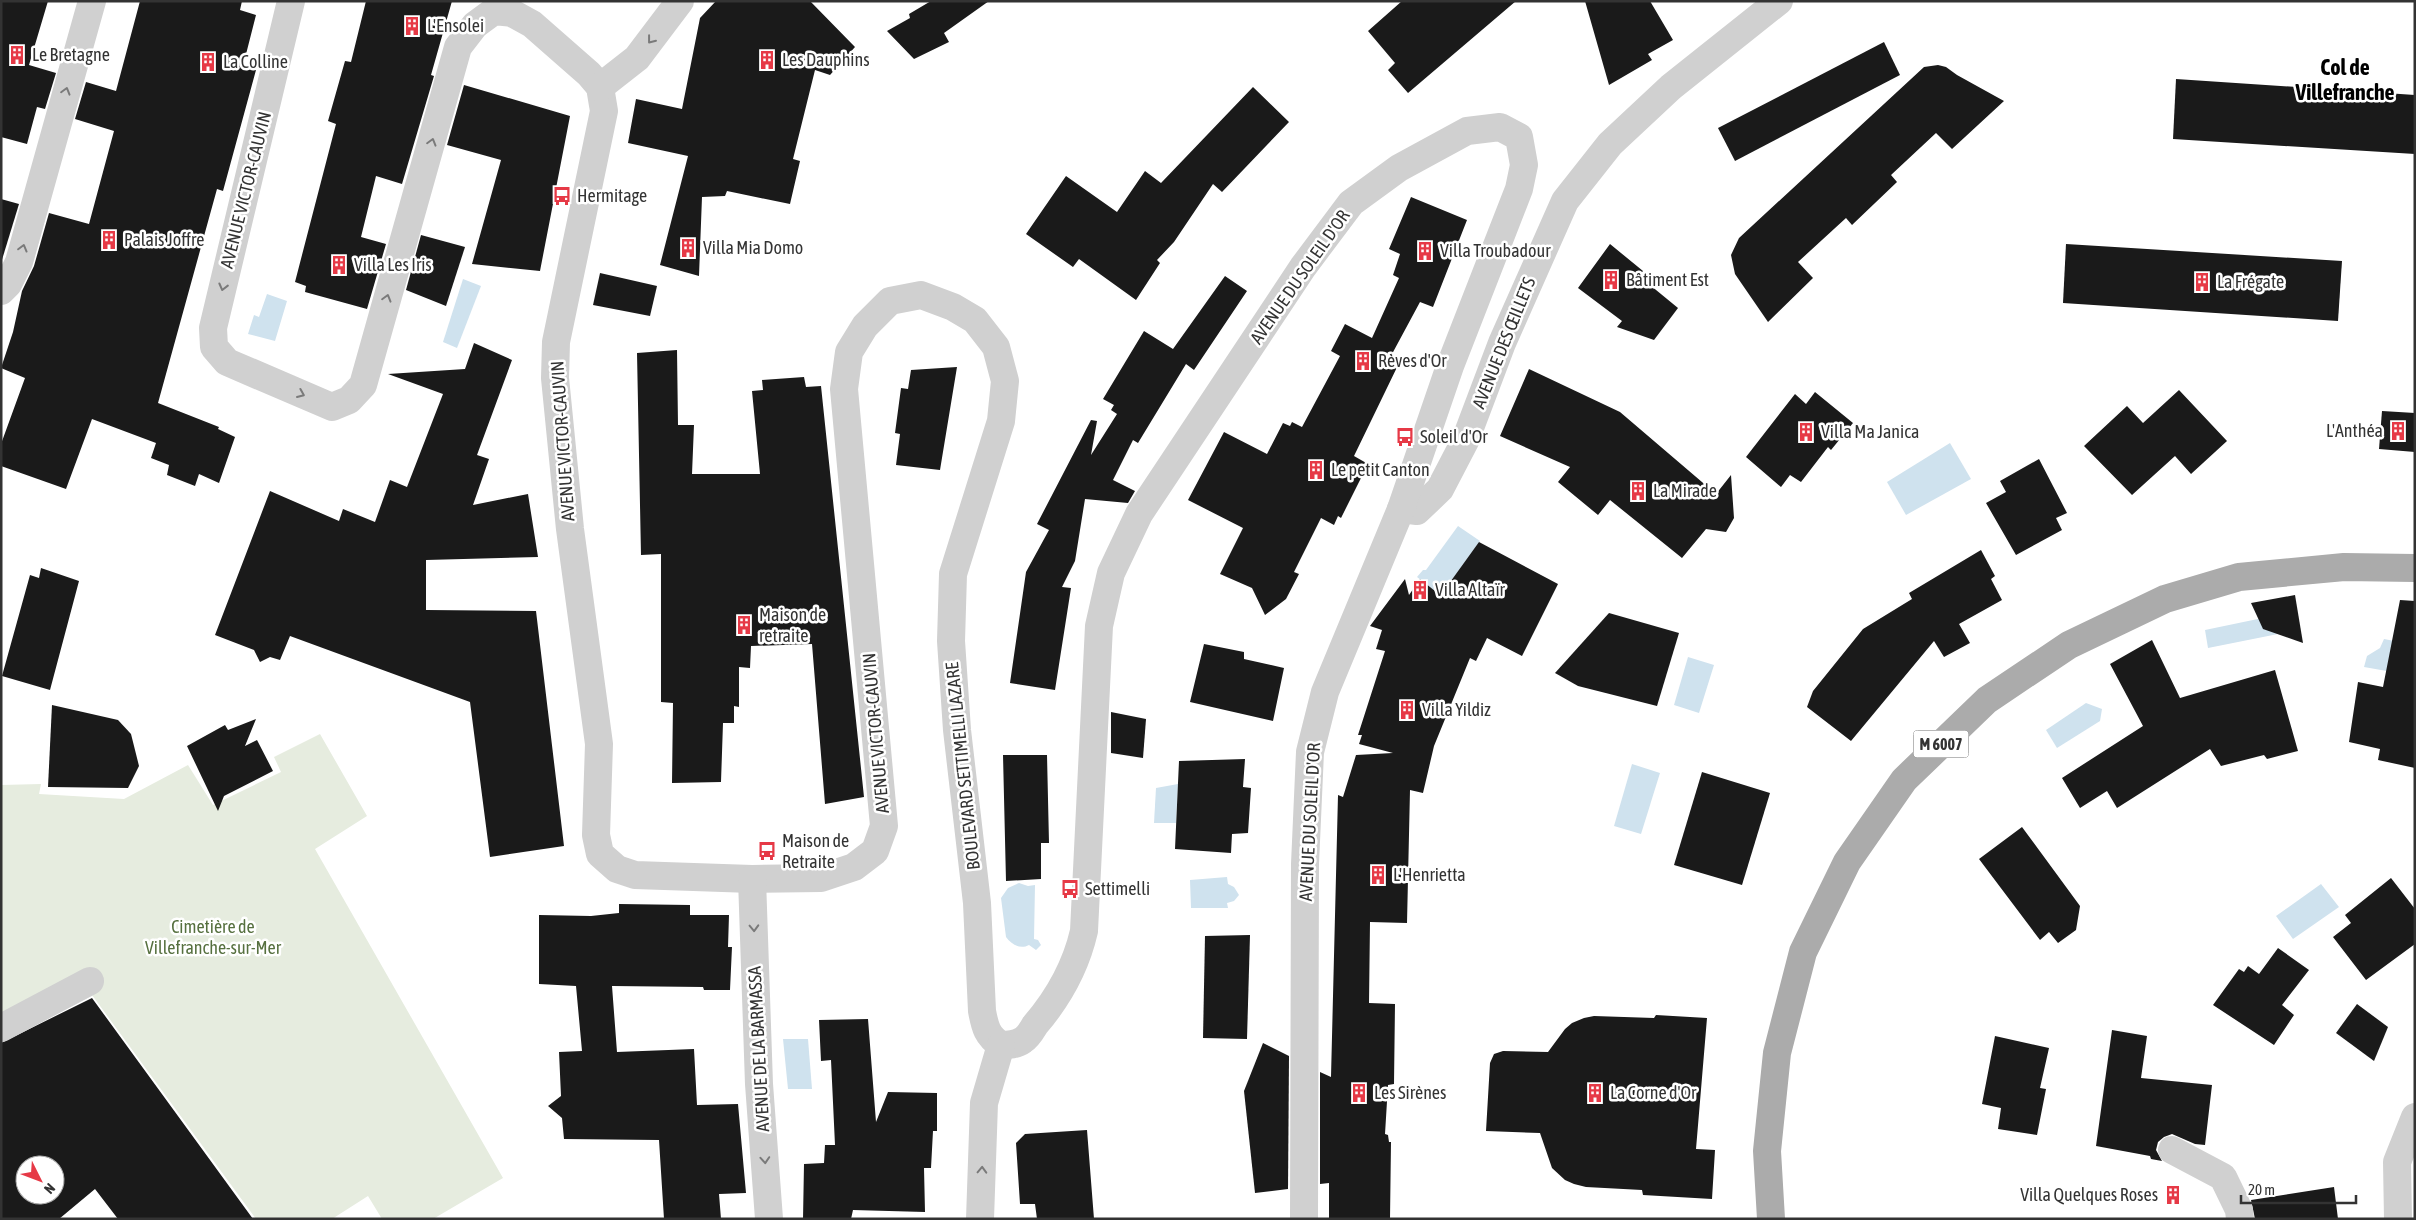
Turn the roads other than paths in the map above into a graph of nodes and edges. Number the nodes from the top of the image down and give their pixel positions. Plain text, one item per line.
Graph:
1 (92, 1) edge
2 (291, 1) edge
3 (680, 1) edge
4 (1779, 1) edge
5 (600, 87) junction
6 (1, 291) edge
7 (975, 320) joint
8 (1401, 509) junction
9 (2415, 568) edge
10 (752, 879) junction
11 (90, 981) dead end
12 (1, 1028) edge
13 (1001, 1045) junction
14 (2415, 1117) edge
15 (2172, 1150) dead end
16 (769, 1219) edge
17 (980, 1219) edge
18 (1304, 1219) edge
19 (1771, 1219) edge
20 (2240, 1219) edge
21 (2398, 1219) edge

6 -> 1 street
2 -> 5 street, AVENUE VICTOR-CAUVIN
3 -> 5 street
4 - 8 street, AVENUE DES ŒILLETS
5 - 10 street, AVENUE VICTOR-CAUVIN
7 - 10 street, AVENUE VICTOR-CAUVIN
7 - 13 street, BOULEVARD SETTIMELLI LAZARE
8 - 13 street, AVENUE DU SOLEIL D'OR
8 - 18 street, AVENUE DU SOLEIL D'OR
9 - 19 main road, M 6007
10 -> 16 street, AVENUE DE LA BARMASSA
11 - 12 street
17 -> 13 street
14 - 21 street
15 - 20 street

